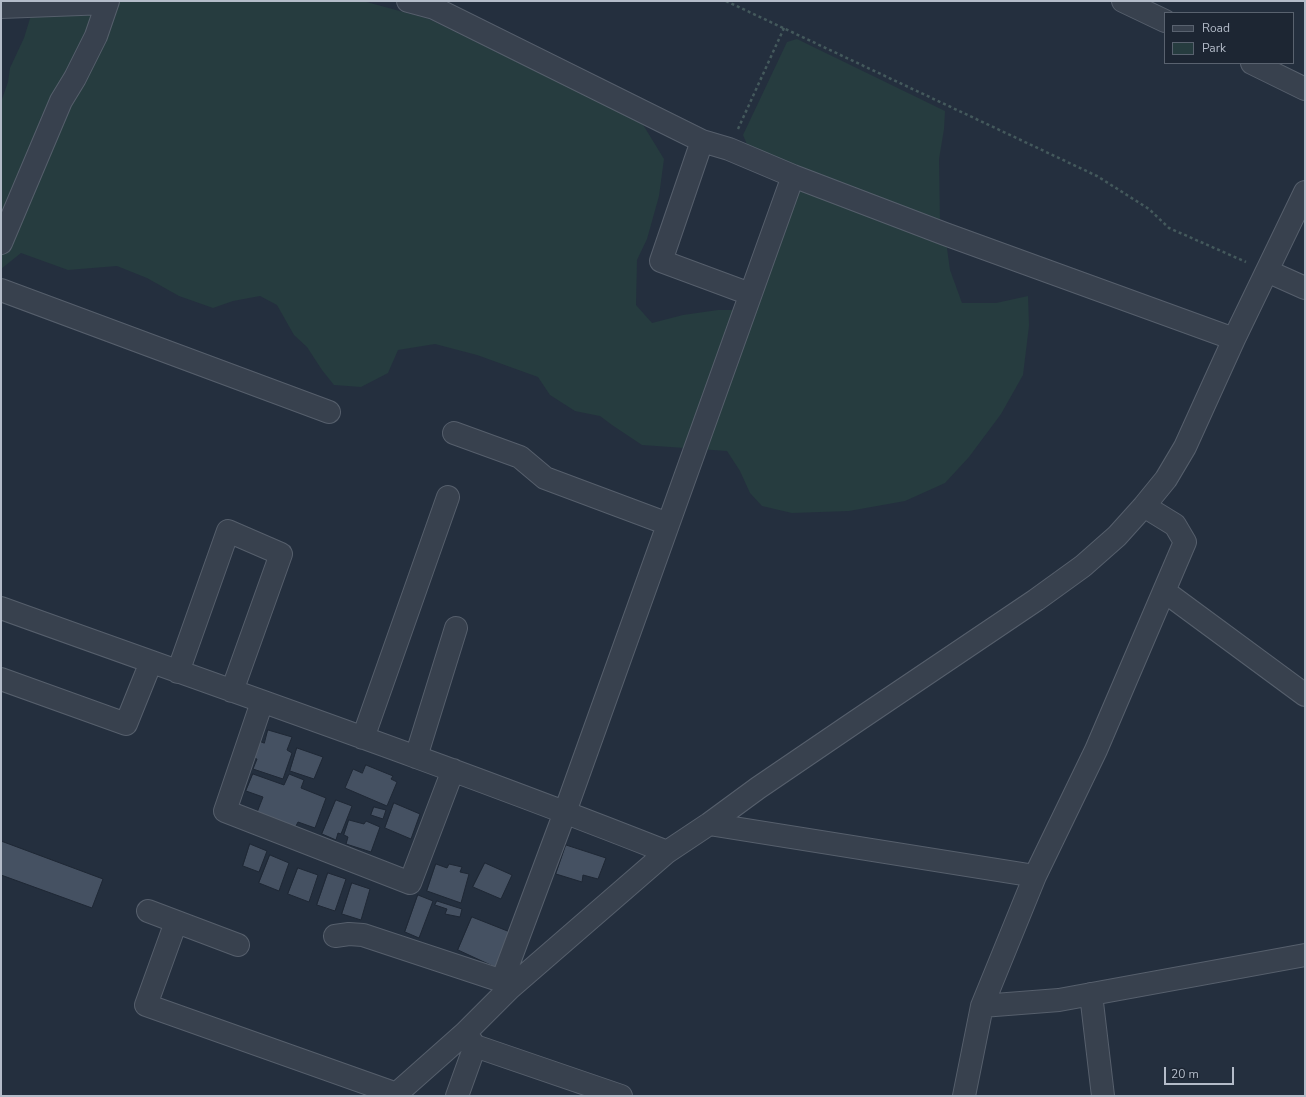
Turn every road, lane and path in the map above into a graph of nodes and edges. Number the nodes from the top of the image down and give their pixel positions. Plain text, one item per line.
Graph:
1 (408, 1) edge
2 (726, 1) edge
3 (1123, 1) edge
4 (107, 2) edge
5 (1, 7) edge
6 (1164, 21) edge
7 (784, 28) junction
8 (1254, 64) edge
9 (1305, 88) edge
10 (702, 141) junction
11 (729, 149) junction
12 (793, 176) junction
13 (1305, 192) edge
14 (1, 243) edge
15 (1267, 272) junction
16 (1305, 288) edge
17 (1, 290) edge
18 (750, 294) junction
19 (1234, 339) junction
20 (329, 412) dead end
21 (454, 433) dead end
22 (448, 497) dead end
23 (1144, 506) junction
24 (668, 524) junction
25 (1164, 591) junction
26 (1, 608) edge
27 (456, 628) dead end
28 (151, 662) junction
29 (178, 672) junction
30 (1, 679) edge
31 (232, 691) junction
32 (1305, 695) edge
33 (262, 702) junction
34 (364, 738) junction
35 (416, 757) junction
36 (453, 770) junction
37 (565, 812) junction
38 (709, 824) junction
39 (667, 852) junction
40 (1035, 876) junction
41 (148, 911) dead end
42 (176, 922) junction
43 (335, 936) dead end
44 (238, 944) dead end
45 (1305, 955) edge
46 (506, 985) junction
47 (1091, 994) junction
48 (982, 1006) junction
49 (470, 1039) junction
50 (396, 1095) edge
51 (457, 1096) edge
52 (621, 1096) edge
53 (964, 1096) edge
54 (1103, 1096) edge

1 - 10 street
2 - 7 path
3 - 6 street
4 - 5 street
4 - 14 street
7 - 11 path
7 - 15 path
8 - 9 street
10 - 11 street
10 - 18 street
11 - 12 street
12 - 18 street
12 - 19 street
13 - 15 street
15 - 16 street
15 - 19 street
17 - 20 street
18 - 24 street
19 - 23 street
21 - 24 street
22 - 34 street
23 - 25 street
23 - 38 street
24 - 37 street
25 - 32 street
25 - 40 street
26 - 28 street
27 - 35 street
28 - 29 street
28 - 30 street
29 - 31 street
29 - 31 street
31 - 33 street
33 - 34 street
33 - 36 street
34 - 35 street
35 - 36 street
36 - 37 street
37 - 39 street
37 - 46 street
38 - 39 street
38 - 40 street
39 - 46 street
40 - 48 street
41 - 42 street
42 - 44 street
42 - 50 street
43 - 46 street
45 - 47 street
46 - 49 street
47 - 48 street
47 - 54 street
48 - 53 street
49 - 50 street
49 - 51 street
49 - 52 street

